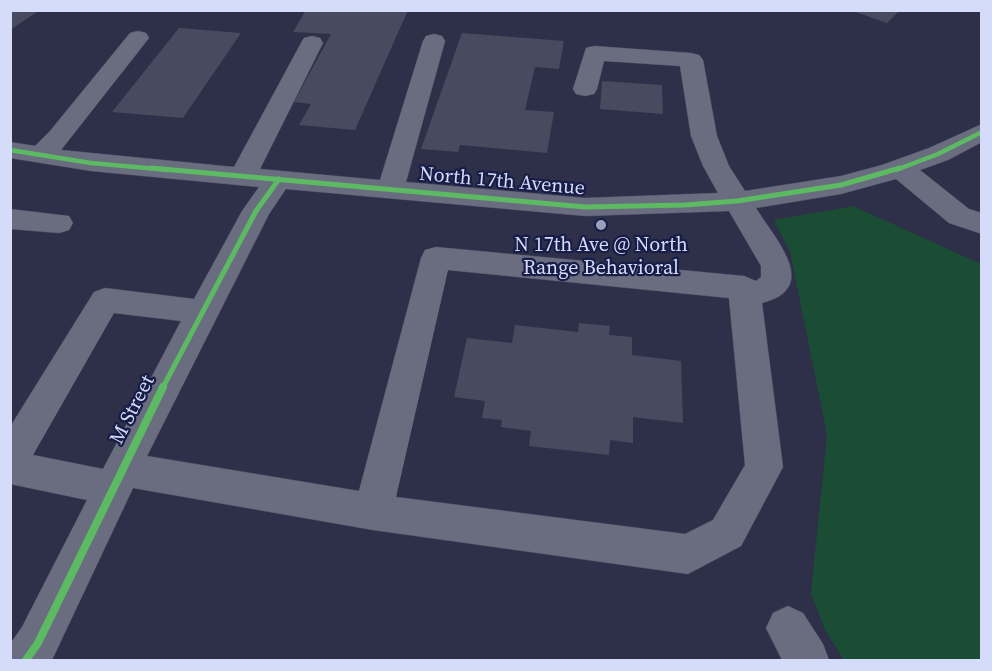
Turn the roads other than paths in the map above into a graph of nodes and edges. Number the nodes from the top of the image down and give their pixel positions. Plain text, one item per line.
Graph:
1 (138, 38) dead end
2 (434, 40) dead end
3 (312, 43) dead end
4 (585, 88) dead end
5 (981, 132) edge
6 (19, 153) edge
7 (899, 167) junction
8 (243, 176) junction
9 (279, 179) junction
10 (391, 188) junction
11 (737, 201) junction
12 (10, 219) edge
13 (970, 220) edge
14 (59, 223) dead end
15 (981, 234) edge
16 (745, 295) junction
17 (202, 312) junction
18 (10, 461) edge
19 (10, 467) edge
20 (117, 478) junction
21 (373, 512) junction
22 (26, 660) edge

1 - 6 street
2 - 10 street
3 - 8 street
4 - 11 street
5 - 7 street, North 17th Avenue
6 - 8 street, North 17th Avenue
7 - 11 street, North 17th Avenue
7 - 13 street
8 - 9 street, North 17th Avenue
9 - 10 street, North 17th Avenue
9 - 17 street, M Street
10 - 11 street, North 17th Avenue
11 - 16 street
12 - 14 street
13 - 15 street
16 - 21 street
16 - 21 street
17 - 18 street
17 - 20 street, M Street
19 - 20 street
20 - 21 street
20 - 22 street, M Street

